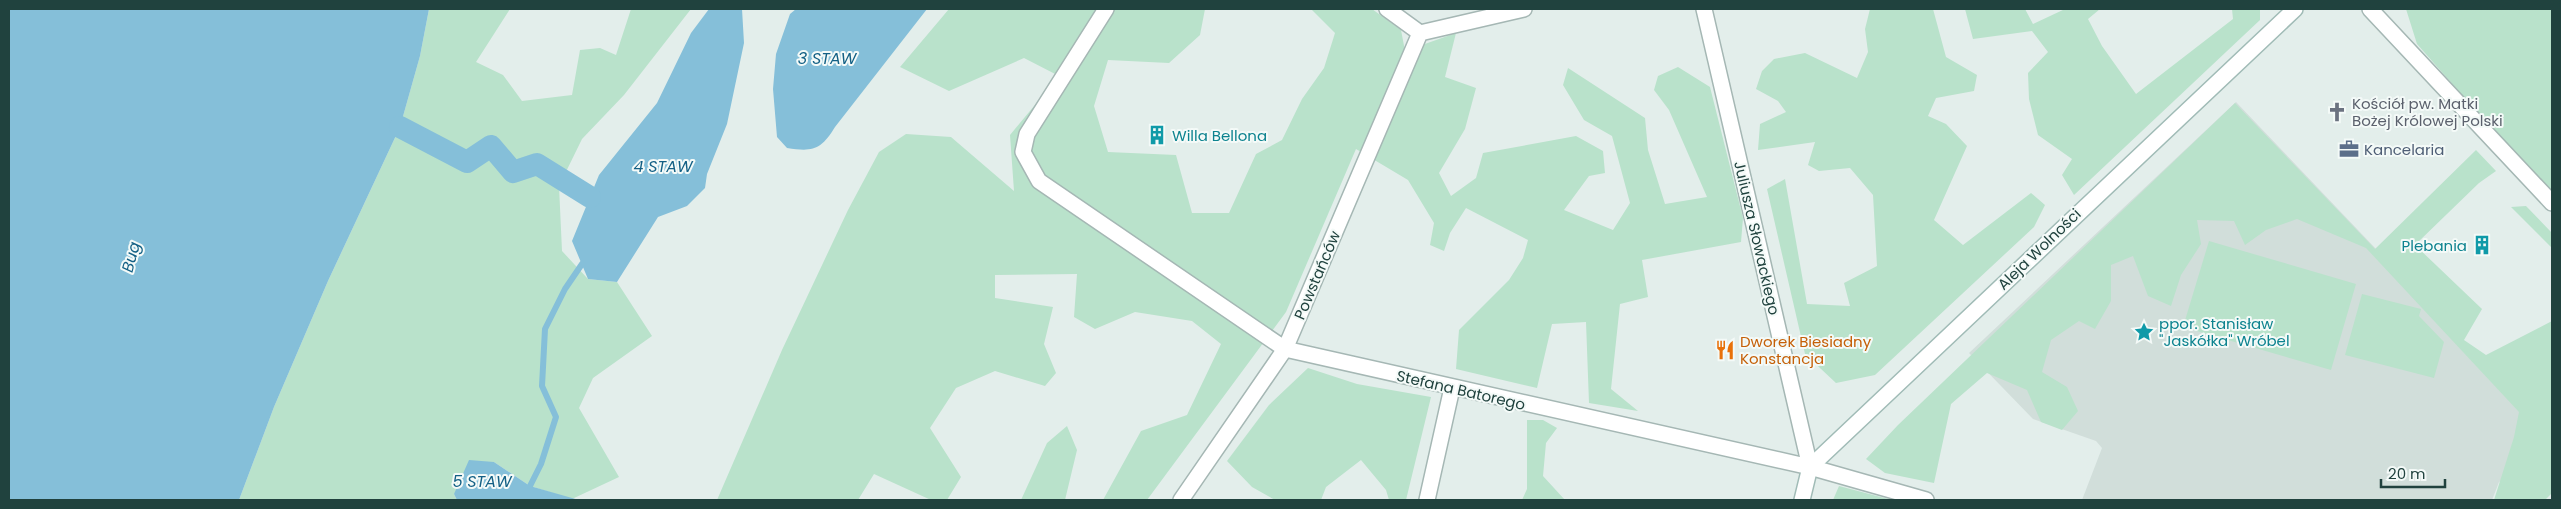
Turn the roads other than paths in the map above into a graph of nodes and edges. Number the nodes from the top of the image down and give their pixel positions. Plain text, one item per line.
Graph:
1 (1106, 9) edge
2 (1387, 9) edge
3 (1524, 9) edge
4 (1704, 9) edge
5 (2295, 9) edge
6 (2370, 9) edge
7 (1420, 33) junction
8 (2552, 203) edge
9 (1285, 349) junction
10 (1452, 388) junction
11 (1810, 468) junction
12 (1181, 500) edge
13 (1427, 500) edge
14 (1802, 500) edge
15 (1926, 500) edge

1 - 9 street, Stefana Batorego
2 - 7 street
3 - 7 street
4 - 11 street, Juliusza Słowackiego
5 - 11 street, Aleja Wolności
6 - 8 street
7 - 9 street, Powstańców
9 - 10 street, Stefana Batorego
9 - 12 street, Powstańców
10 - 11 street, Stefana Batorego
10 - 13 street
11 - 14 street
11 - 15 street, Stefana Batorego

